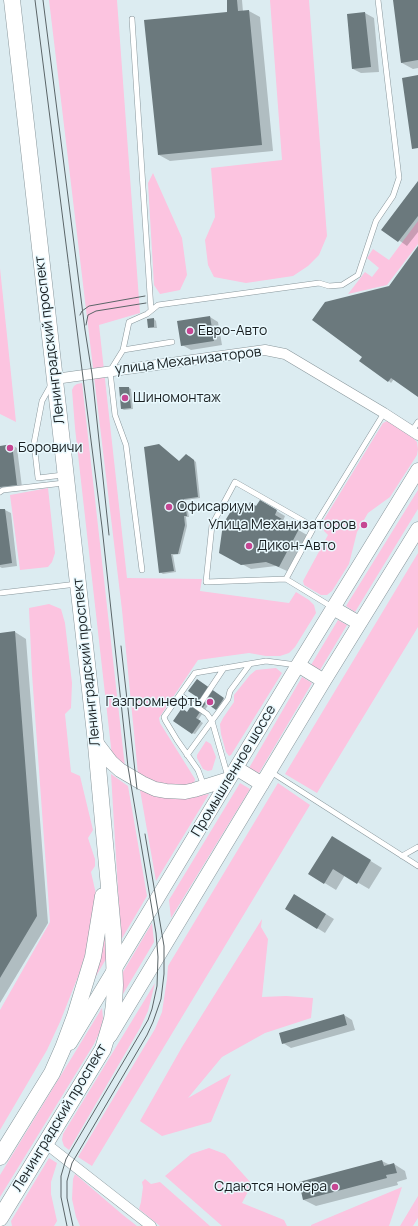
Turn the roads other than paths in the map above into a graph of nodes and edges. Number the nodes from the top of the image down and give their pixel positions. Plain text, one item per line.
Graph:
1 (12, 0) edge
2 (378, 0) edge
3 (132, 19) dead end
4 (151, 310) junction
5 (172, 342) dead end
6 (122, 350) junction
7 (110, 371) junction
8 (55, 379) junction
9 (384, 413) junction
10 (418, 422) edge
11 (415, 433) edge
12 (418, 470) edge
13 (66, 479) junction
14 (0, 492) edge
15 (314, 527) junction
16 (418, 529) edge
17 (142, 570) dead end
18 (286, 579) junction
19 (78, 584) junction
20 (0, 593) edge
21 (333, 608) junction
22 (359, 623) junction
23 (250, 664) junction
24 (298, 665) junction
25 (224, 668) junction
26 (324, 681) junction
27 (180, 695) junction
28 (198, 707) junction
29 (212, 721) junction
30 (95, 741) junction
31 (187, 755) junction
32 (223, 757) junction
33 (270, 771) junction
34 (233, 774) junction
35 (262, 784) junction
36 (205, 787) junction
37 (104, 824) junction
38 (418, 847) edge
39 (402, 856) junction
40 (418, 866) edge
41 (114, 970) junction
42 (103, 1048) junction
43 (52, 1073) junction
44 (45, 1143) junction
45 (0, 1157) edge
46 (0, 1218) edge
47 (151, 1226) edge

1 - 8 main road, Ленинградский проспект
2 - 4 lane
3 - 4 lane
4 - 6 lane
5 - 6 lane
6 - 7 lane
7 - 8 street, улица Механизаторов
7 - 9 street, улица Механизаторов
7 - 17 lane
8 - 13 main road, Ленинградский проспект
8 - 13 lane
9 - 11 street, улица Механизаторов
9 - 15 lane
10 - 11 lane
12 - 21 main road, Промышленное шоссе
13 - 14 lane
13 - 19 main road, Ленинградский проспект
15 - 18 lane
15 - 18 lane
16 - 22 main road
18 - 21 lane
19 - 20 lane
19 - 30 main road, Ленинградский проспект
21 - 22 main road
21 - 24 main road, Промышленное шоссе
22 - 26 main road
23 - 24 lane
23 - 25 lane
23 - 29 lane
24 - 26 main road
24 - 34 main road, Промышленное шоссе
25 - 27 lane
25 - 28 lane
26 - 33 main road
27 - 28 lane
27 - 31 lane
28 - 29 lane
29 - 31 lane
29 - 32 lane
30 - 36 main road
30 - 37 main road, Ленинградский проспект
31 - 36 lane
32 - 34 lane
32 - 34 lane
33 - 35 main road
33 - 39 lane
34 - 35 main road
34 - 36 main road
34 - 41 main road, Промышленное шоссе
35 - 42 main road
37 - 41 main road, Ленинградский проспект
37 - 43 main road, Ленинградский проспект
38 - 39 lane
39 - 40 lane
41 - 42 main road, Ленинградский проспект
41 - 43 main road, Промышленное шоссе
42 - 44 main road, Ленинградский проспект
43 - 45 main road, Ленинградский проспект
44 - 46 main road, Ленинградский проспект
44 - 47 street

